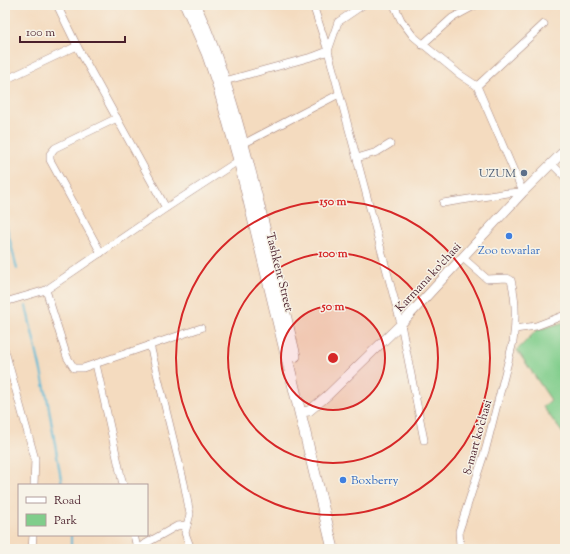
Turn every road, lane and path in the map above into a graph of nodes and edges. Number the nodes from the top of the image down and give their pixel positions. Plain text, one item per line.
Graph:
1 (58, 5) edge
2 (186, 5) edge
3 (195, 5) edge
4 (313, 5) edge
5 (363, 5) edge
6 (394, 5) edge
7 (476, 5) edge
8 (544, 24) dead end
9 (422, 45) junction
10 (77, 46) junction
11 (328, 51) junction
12 (5, 80) edge
13 (221, 82) junction
14 (477, 86) junction
15 (339, 94) junction
16 (117, 118) junction
17 (243, 144) junction
18 (390, 144) dead end
19 (565, 150) edge
20 (243, 158) junction
21 (356, 158) junction
22 (551, 163) junction
23 (565, 177) edge
24 (523, 192) junction
25 (443, 203) dead end
26 (166, 208) junction
27 (101, 253) junction
28 (463, 258) junction
29 (46, 290) junction
30 (5, 302) edge
31 (565, 315) edge
32 (401, 324) junction
33 (201, 328) dead end
34 (515, 329) junction
35 (150, 345) junction
36 (5, 351) edge
37 (96, 364) junction
38 (305, 411) junction
39 (424, 440) dead end
40 (34, 484) edge
41 (123, 484) edge
42 (187, 526) junction
43 (32, 536) edge
44 (134, 536) edge
45 (32, 549) edge
46 (136, 549) edge
47 (191, 549) edge
48 (333, 549) edge
49 (341, 549) edge
50 (463, 549) edge

1 - 10 street
2 - 13 highway, Tashkent Street
3 - 13 highway, Tashkent Street
4 - 11 street
5 - 11 street
6 - 9 street
7 - 9 street
8 - 14 street
9 - 14 street
10 - 12 street
10 - 16 street
11 - 13 street
11 - 15 street
13 - 17 highway, Tashkent Street
13 - 20 highway, Tashkent Street
14 - 24 street
15 - 17 street
15 - 21 street
16 - 26 street
16 - 27 street
17 - 20 highway, Tashkent Street
18 - 21 street
19 - 22 main road, Karmana ko'chasi
20 - 26 street
20 - 38 highway, Tashkent Street
21 - 32 street
22 - 23 street
22 - 24 main road, Karmana ko'chasi
24 - 25 street
24 - 28 main road, Karmana ko'chasi
26 - 27 street
27 - 29 street
28 - 32 main road, Karmana ko'chasi
28 - 34 street, 8-mart ko'chasi
29 - 30 street
29 - 37 street
31 - 34 street
32 - 38 main road, Karmana ko'chasi
32 - 39 street
33 - 35 street
34 - 50 street, 8-mart ko'chasi
35 - 37 street
35 - 42 street
36 - 40 street
37 - 41 street
38 - 48 highway, Tashkent Street
38 - 49 highway, Tashkent Street
42 - 46 street
42 - 47 street
43 - 45 street
44 - 46 street

